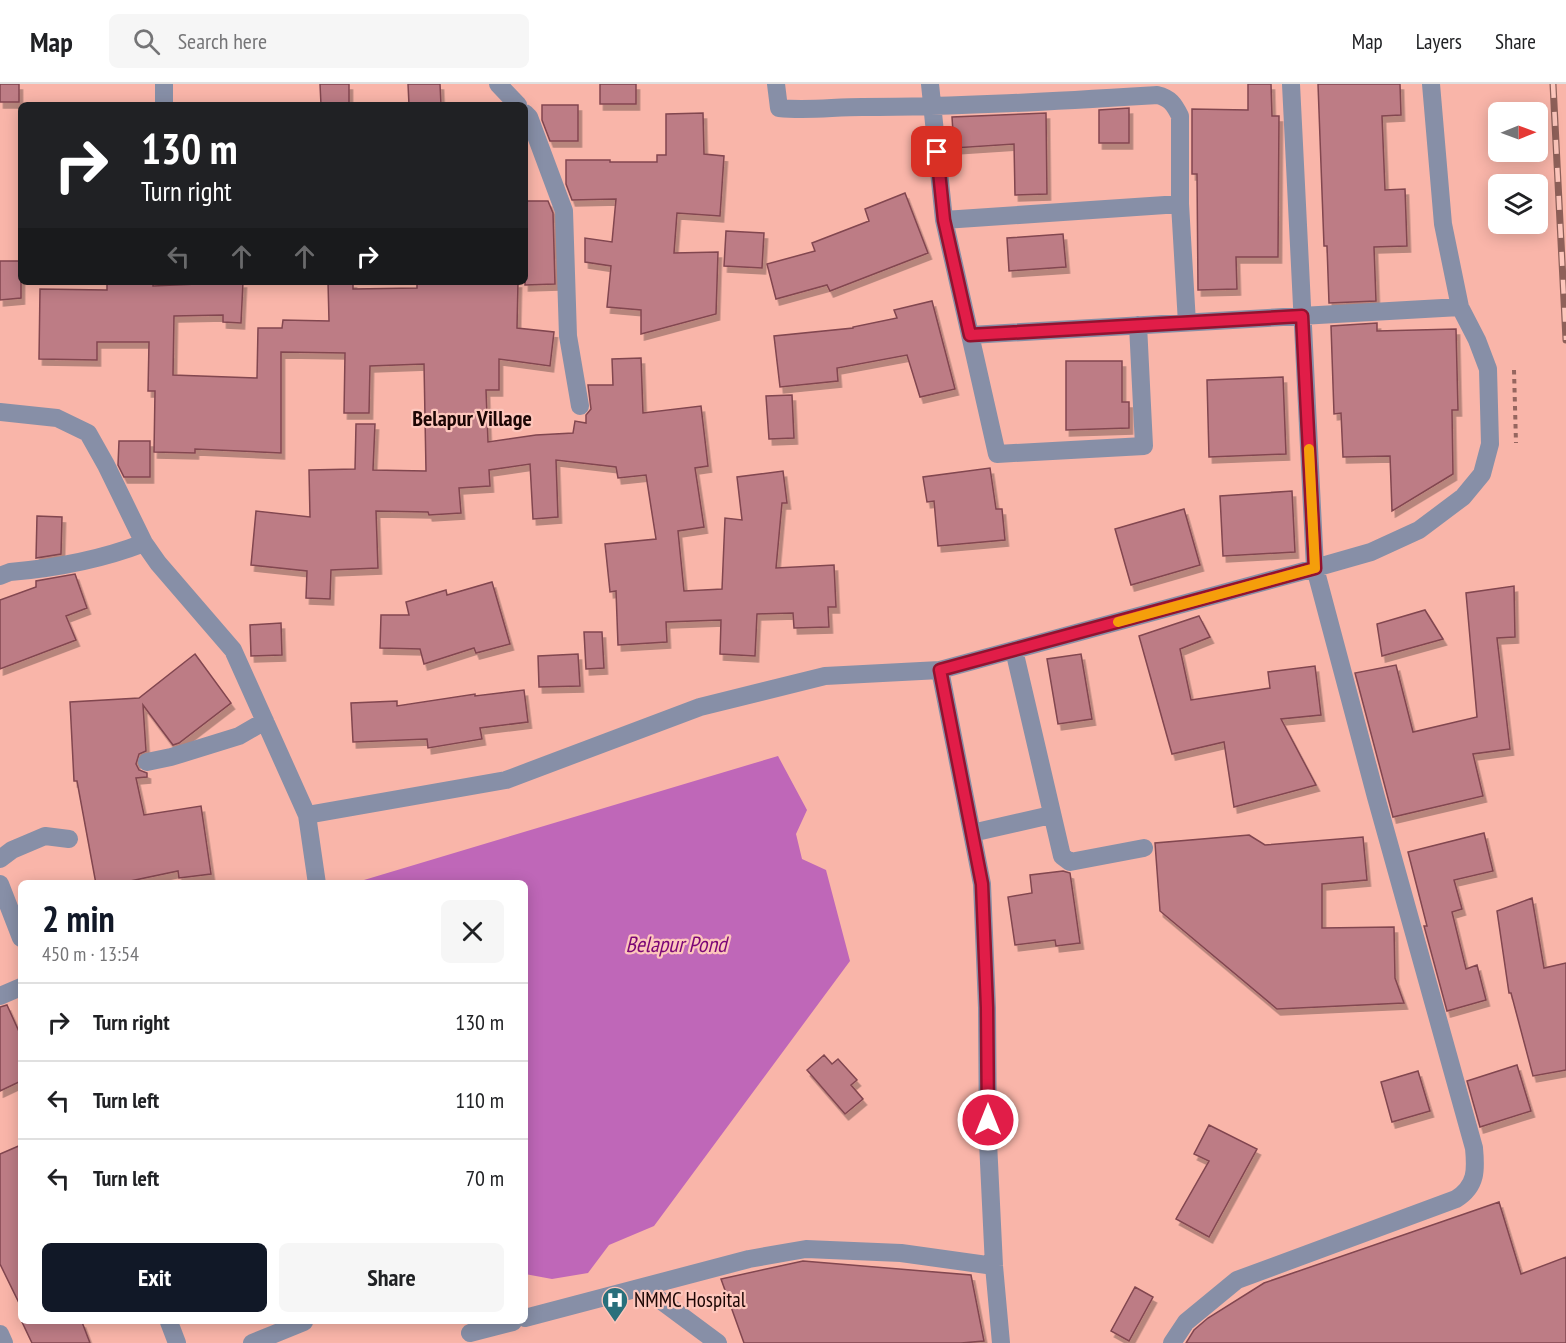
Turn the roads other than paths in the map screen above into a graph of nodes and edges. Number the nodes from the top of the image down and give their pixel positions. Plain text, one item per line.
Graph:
1 (164, 84) edge
2 (498, 84) edge
3 (776, 84) edge
4 (930, 84) edge
5 (1291, 84) edge
6 (1431, 84) edge
7 (164, 102) edge
8 (515, 102) edge
9 (933, 107) junction
10 (528, 116) edge
11 (1180, 204) junction
12 (944, 220) junction
13 (1460, 307) junction
14 (1302, 316) junction
15 (1187, 322) junction
16 (1138, 325) junction
17 (970, 335) junction
18 (580, 406) dead end
19 (0, 412) edge
20 (144, 543) junction
21 (1315, 568) junction
22 (0, 576) edge
23 (1014, 650) junction
24 (940, 670) junction
25 (265, 721) junction
26 (147, 762) dead end
27 (307, 815) junction
28 (1051, 815) junction
29 (972, 833) junction
30 (69, 839) dead end
31 (1144, 848) dead end
32 (0, 859) edge
33 (316, 880) edge
34 (0, 884) edge
35 (18, 930) edge
36 (18, 988) edge
37 (0, 996) edge
38 (994, 1266) junction
39 (644, 1288) junction
40 (528, 1317) edge
41 (170, 1324) edge
42 (299, 1324) edge
43 (504, 1324) edge
44 (470, 1332) edge
45 (0, 1334) edge
46 (4, 1343) edge
47 (177, 1343) edge
48 (252, 1343) edge
49 (718, 1343) edge
50 (1001, 1343) edge
51 (1173, 1343) edge

1 - 7 street
2 - 8 street
3 - 9 street
4 - 9 street
5 - 14 street
6 - 13 street
9 - 11 street
9 - 12 street
10 - 18 street
11 - 12 street
11 - 15 street
12 - 17 street
13 - 14 street
13 - 21 street
14 - 15 street
14 - 21 street
15 - 16 street
16 - 17 street
16 - 17 street
19 - 20 street
20 - 22 street
20 - 25 street
21 - 23 street
21 - 51 street
23 - 24 street
23 - 28 street
24 - 27 street
24 - 29 street
25 - 26 street
25 - 27 street
27 - 33 street
28 - 29 street
28 - 31 street
29 - 38 street
30 - 32 street
34 - 35 street
36 - 37 street
38 - 39 street
38 - 50 street
39 - 40 street
39 - 49 street
41 - 47 street
42 - 48 street
43 - 44 street
45 - 46 street

